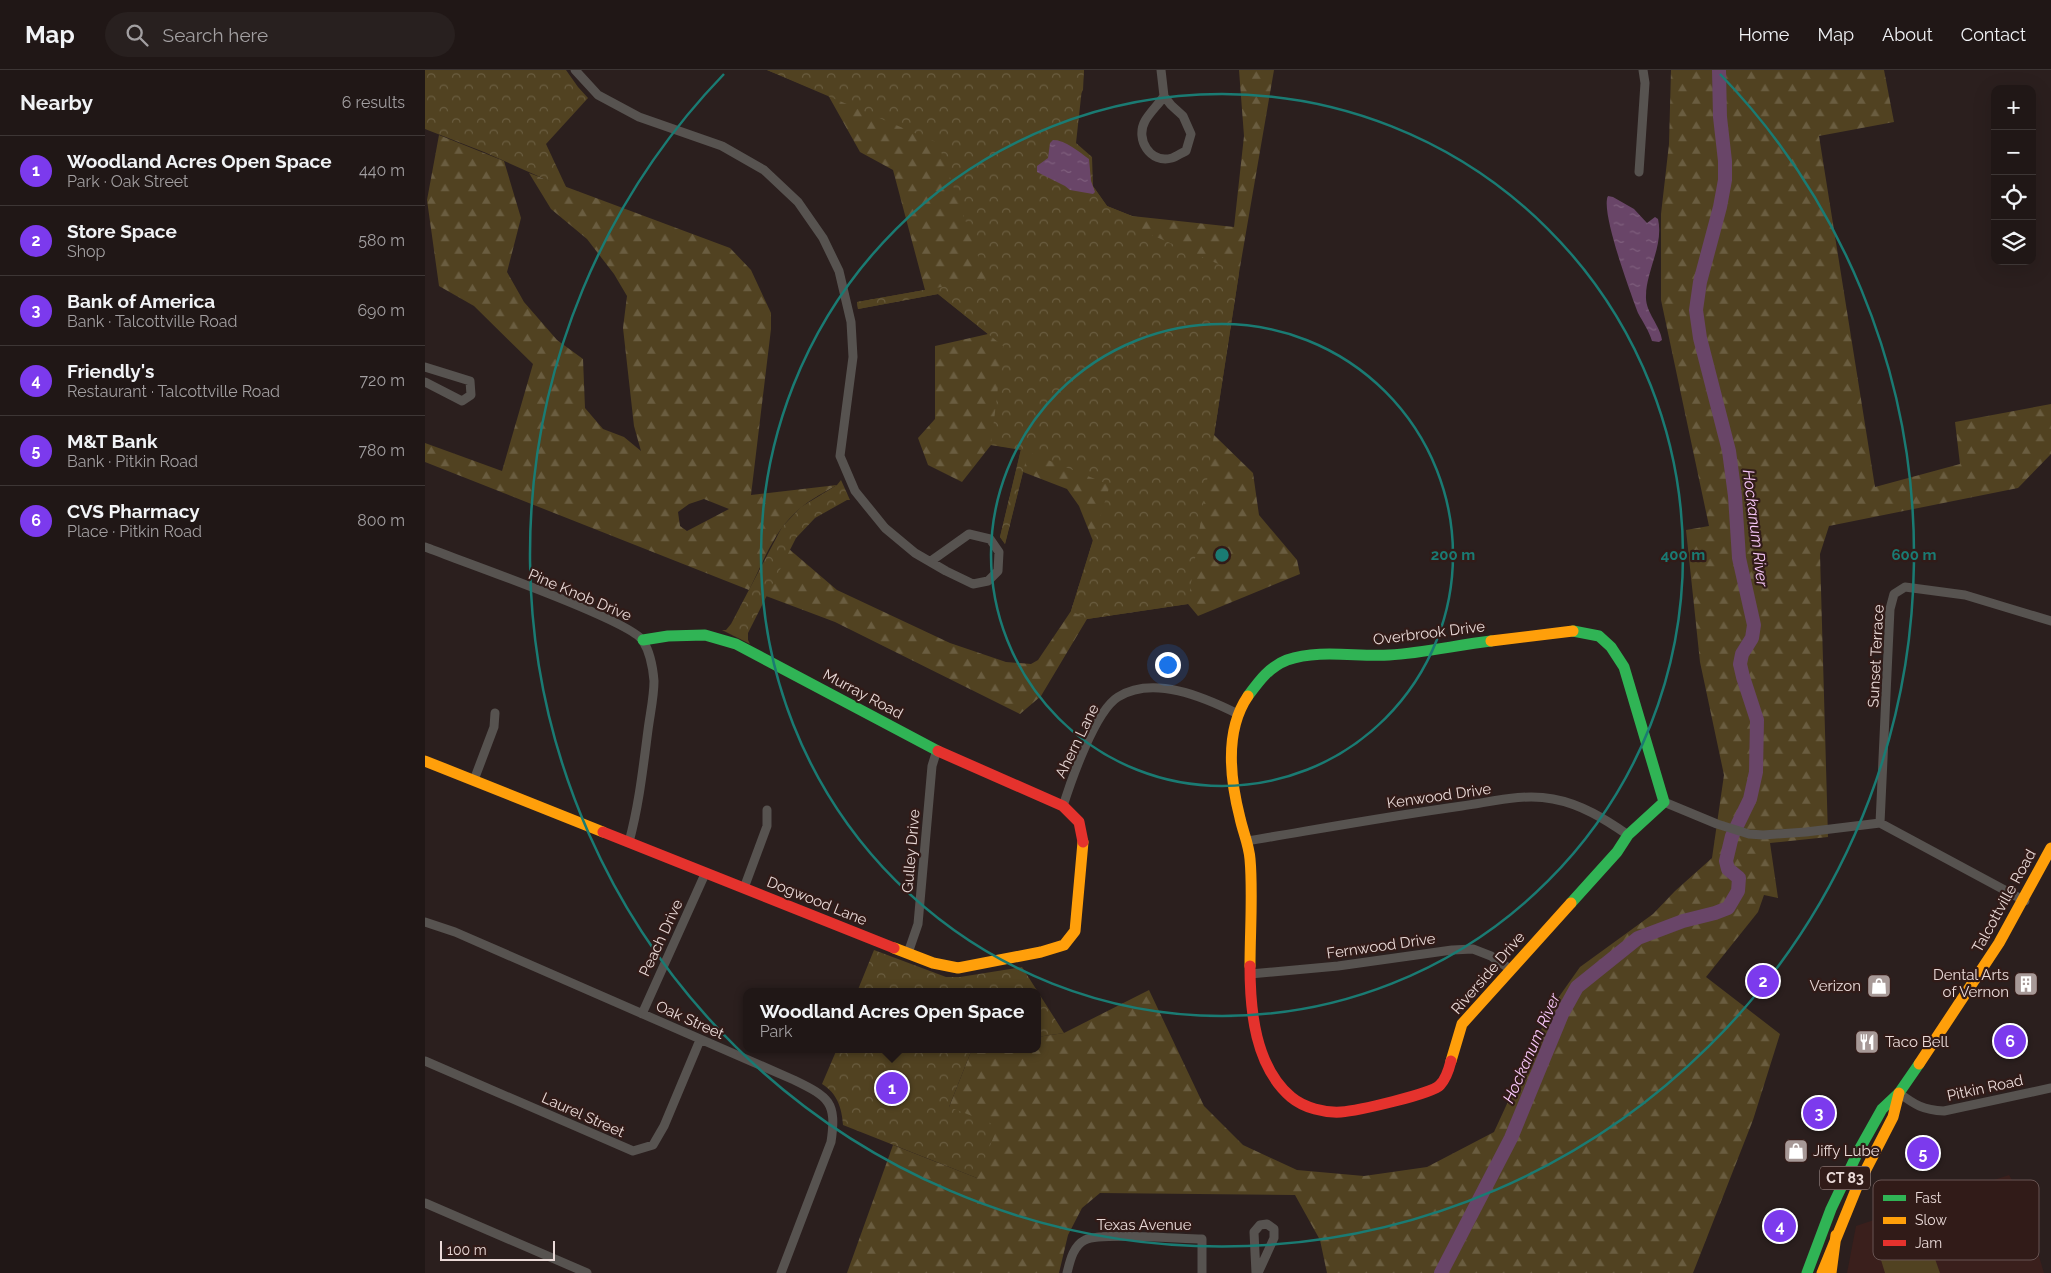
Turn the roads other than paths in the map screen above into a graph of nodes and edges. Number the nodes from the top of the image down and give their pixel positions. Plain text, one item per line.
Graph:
1 (575, 70) edge
2 (1161, 70) edge
3 (1643, 70) edge
4 (1164, 96) junction
5 (1639, 172) dead end
6 (425, 367) edge
7 (425, 382) edge
8 (425, 547) edge
9 (931, 561) junction
10 (2051, 621) edge
11 (643, 640) junction
12 (495, 713) dead end
13 (1238, 714) junction
14 (937, 750) junction
15 (425, 761) edge
16 (474, 780) junction
17 (1664, 802) junction
18 (1063, 806) junction
19 (767, 810) dead end
20 (1880, 823) junction
21 (1628, 835) junction
22 (1247, 841) junction
23 (629, 842) junction
24 (2051, 848) edge
25 (705, 874) junction
26 (744, 888) junction
27 (2025, 901) junction
28 (425, 922) edge
29 (908, 953) junction
30 (1510, 969) junction
31 (1250, 974) junction
32 (642, 1014) junction
33 (701, 1040) junction
34 (425, 1061) edge
35 (2051, 1088) edge
36 (1899, 1092) junction
37 (425, 1202) edge
38 (1836, 1235) junction
39 (587, 1273) edge
40 (781, 1273) edge
41 (1067, 1273) edge
42 (1202, 1273) edge
43 (1257, 1273) edge
44 (1807, 1273) edge
45 (1822, 1273) edge
46 (1831, 1273) edge

1 - 9 street
2 - 4 street
3 - 5 street
4 - 4 street
6 - 7 street
8 - 11 street, Pine Knob Drive
9 - 9 street
10 - 20 street, Sunset Terrace
11 - 14 main road, Murray Road
11 - 23 street, Pine Knob Drive
12 - 16 street
13 - 17 main road, Overbrook Drive
13 - 18 street, Ahern Lane
13 - 22 main road, Overbrook Drive
14 - 18 main road, Murray Road
14 - 29 street, Gulley Drive
15 - 16 main road, Dogwood Lane
16 - 23 main road, Dogwood Lane
17 - 20 street
17 - 21 main road, Riverside Drive
18 - 29 main road, Dogwood Lane
19 - 26 street
20 - 27 street
21 - 22 street, Kenwood Drive
21 - 30 main road, Riverside Drive
22 - 31 main road, Riverside Drive
23 - 25 main road, Dogwood Lane
24 - 27 main road, Talcottville Road / CT 83
25 - 26 main road, Dogwood Lane
25 - 32 street, Peach Drive
26 - 29 main road, Dogwood Lane
27 - 36 main road, Talcottville Road / CT 83
28 - 32 street, Oak Street
30 - 31 street, Fernwood Drive
30 - 31 main road, Riverside Drive
32 - 33 street, Oak Street
33 - 34 street, Laurel Street
33 - 40 street, Oak Street
35 - 36 street, Pitkin Road
36 - 38 main road, Talcottville Road / CT 83
36 - 44 main road, Talcottville Road / CT 83
37 - 39 street
38 - 45 main road, Talcottville Road / CT 83
38 - 46 main road
41 - 42 street, Texas Avenue
43 - 43 street

